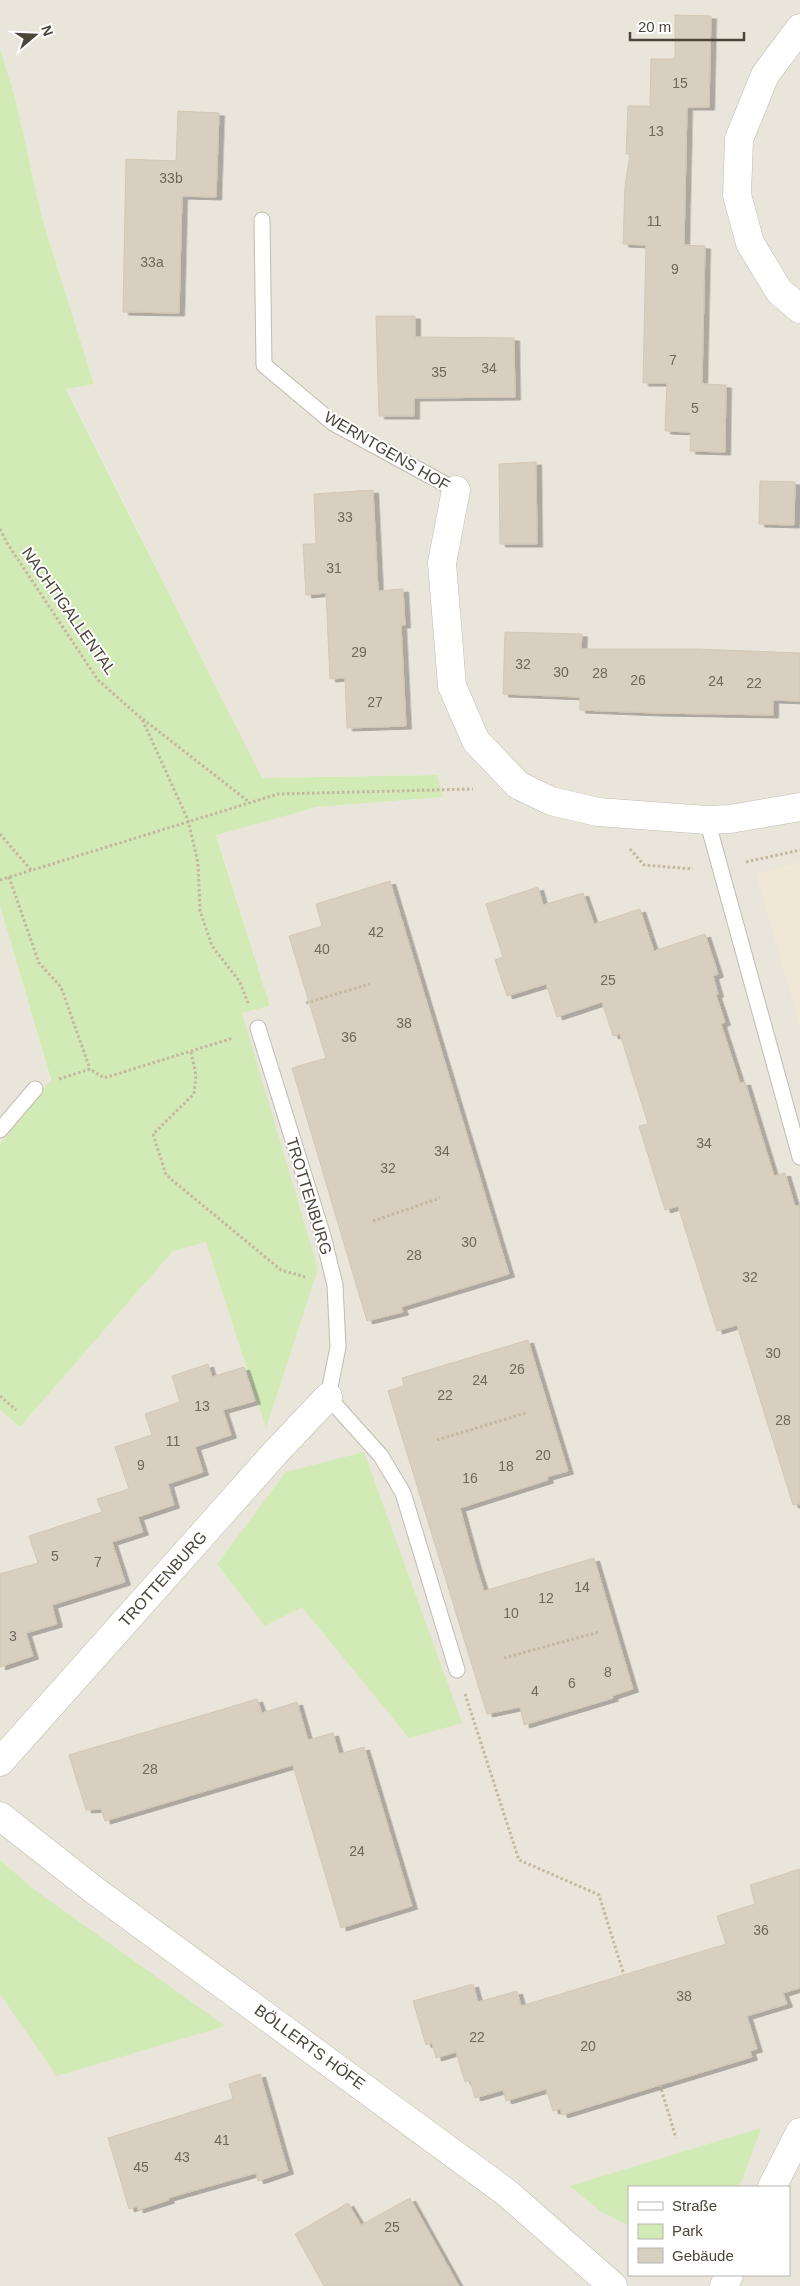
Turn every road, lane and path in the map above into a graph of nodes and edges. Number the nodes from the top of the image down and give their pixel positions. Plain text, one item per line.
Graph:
1 (800, 28) edge
2 (262, 220) dead end
3 (800, 309) edge
4 (456, 490) joint
5 (0, 529) edge
6 (142, 718) junction
7 (518, 785) junction
8 (249, 802) junction
9 (800, 807) edge
10 (188, 820) junction
11 (707, 820) junction
12 (0, 834) edge
13 (31, 870) junction
14 (9, 877) junction
15 (0, 880) edge
16 (370, 984) dead end
17 (306, 1003) dead end
18 (258, 1028) junction
19 (191, 1052) junction
20 (90, 1069) junction
21 (35, 1089) joint
22 (0, 1130) edge
23 (800, 1156) edge
24 (440, 1198) dead end
25 (373, 1221) dead end
26 (335, 1285) junction
27 (0, 1396) edge
28 (328, 1397) junction
29 (16, 1410) dead end
30 (526, 1413) dead end
31 (437, 1440) dead end
32 (599, 1632) dead end
33 (504, 1658) dead end
34 (457, 1670) joint
35 (0, 1762) edge
36 (0, 1816) edge
37 (624, 1975) dead end
38 (660, 2085) dead end
39 (800, 2132) edge
40 (676, 2138) dead end
41 (773, 2186) edge
42 (613, 2286) edge

1 - 3 street
2 - 4 lane, WERNTGENS HOF
4 - 7 street, WERNTGENS HOF
5 - 6 path, NACHTIGALLENTAL
6 - 8 path
6 - 10 path, NACHTIGALLENTAL
7 - 8 path
7 - 11 street, WERNTGENS HOF
8 - 10 path
9 - 11 street, WERNTGENS HOF
10 - 13 path
10 - 18 path, NACHTIGALLENTAL
11 - 23 lane
12 - 13 path
13 - 14 path
14 - 15 path
14 - 20 path
16 - 17 path
18 - 19 path
18 - 26 lane, TROTTENBURG
19 - 20 path
19 - 26 path
20 - 21 path
21 - 22 lane
24 - 25 path
26 - 28 lane, TROTTENBURG
27 - 29 path
28 - 34 lane
28 - 35 street, TROTTENBURG
30 - 31 path
32 - 33 path
34 - 37 path
36 - 42 street, BÖLLERTS HÖFE
38 - 40 path
39 - 41 street

